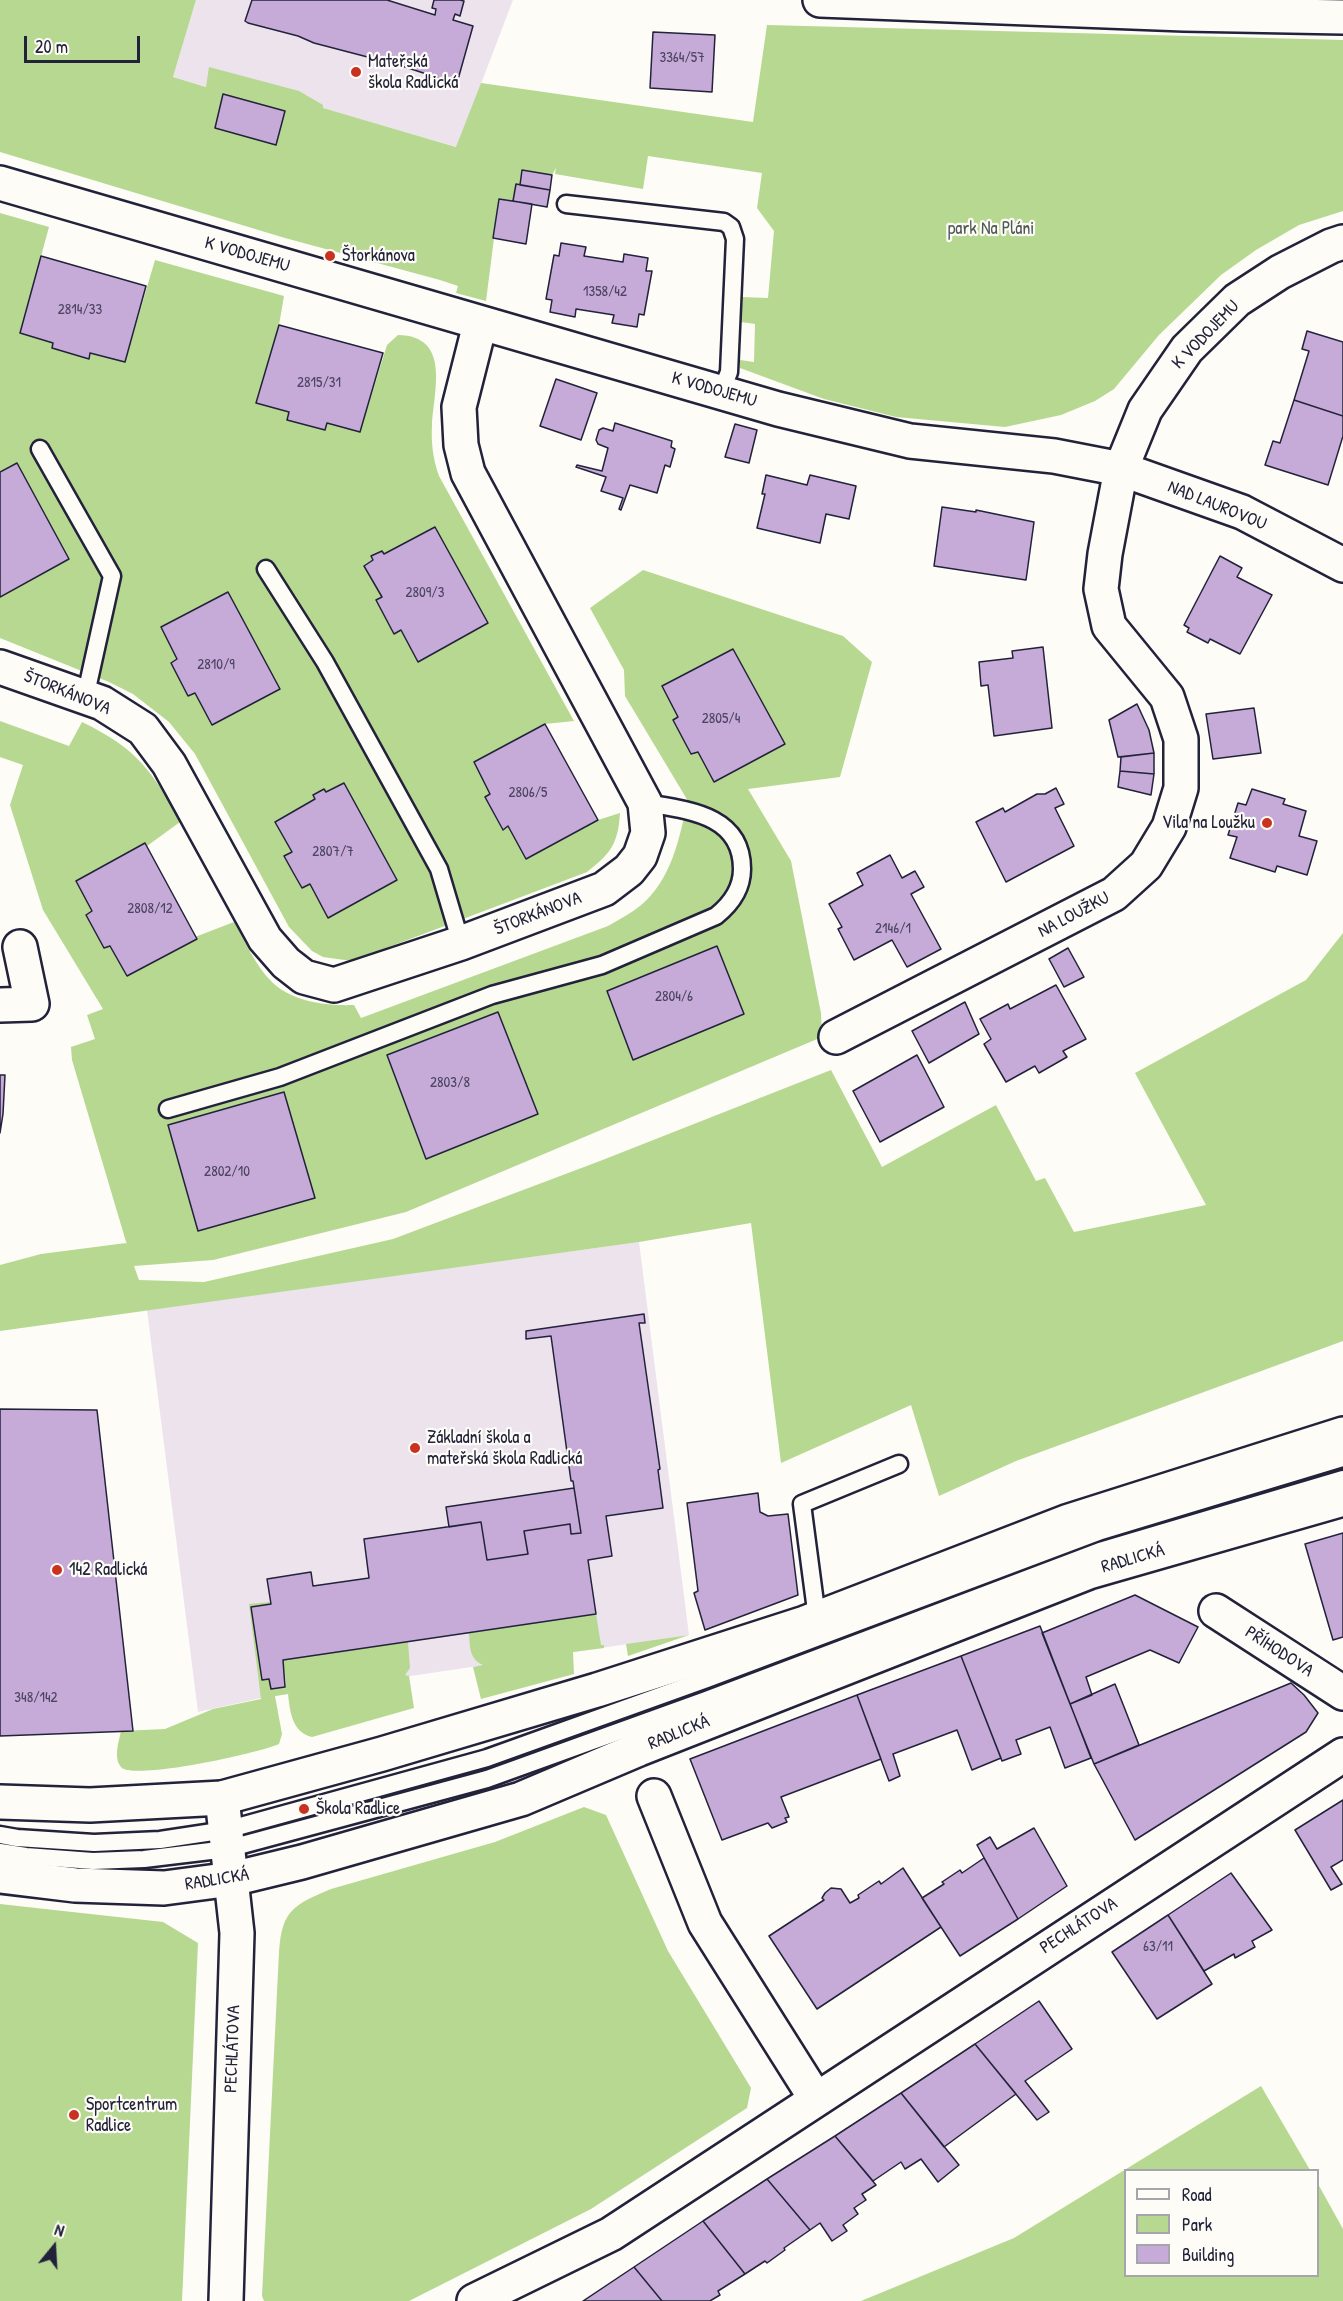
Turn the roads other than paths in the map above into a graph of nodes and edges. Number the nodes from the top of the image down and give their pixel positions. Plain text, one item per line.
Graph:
1 (820, 0) edge
2 (1343, 17) edge
3 (0, 183) edge
4 (566, 204) dead end
5 (1343, 242) edge
6 (480, 324) junction
7 (721, 392) junction
8 (40, 449) dead end
9 (1121, 469) junction
10 (1343, 565) edge
11 (266, 569) dead end
12 (0, 667) edge
13 (85, 698) junction
14 (645, 803) junction
15 (461, 943) junction
16 (20, 947) dead end
17 (0, 1005) edge
18 (836, 1037) dead end
19 (168, 1109) dead end
20 (1343, 1434) edge
21 (1343, 1458) edge
22 (899, 1464) dead end
23 (1343, 1479) edge
24 (1343, 1498) edge
25 (1216, 1611) dead end
26 (817, 1618) junction
27 (1343, 1693) edge
28 (1343, 1755) edge
29 (654, 1796) dead end
30 (222, 1798) junction
31 (0, 1802) edge
32 (0, 1834) edge
33 (0, 1852) edge
34 (228, 1853) junction
35 (0, 1876) edge
36 (816, 2099) junction
37 (226, 2301) edge
38 (474, 2301) edge

1 - 2 street
3 - 6 street, K VODOJEMU
4 - 7 lane
5 - 9 street, K VODOJEMU
6 - 7 street, K VODOJEMU
6 - 14 street, ŠTORKÁNOVA
7 - 9 street, K VODOJEMU
8 - 13 lane
9 - 10 street, NAD LAUROVOU
9 - 18 street, NA LOUŽKU
11 - 15 lane
12 - 13 street, ŠTORKÁNOVA
13 - 15 street, ŠTORKÁNOVA
14 - 15 street, ŠTORKÁNOVA
14 - 19 lane
16 - 17 street
20 - 26 street
21 - 34 lane
22 - 26 lane
23 - 34 lane
24 - 34 street, RADLICKÁ
25 - 27 street, PŘÍHODOVA
26 - 30 street
28 - 36 street, PECHLÁTOVA
29 - 36 street
30 - 31 street
30 - 34 street, PECHLÁTOVA
32 - 34 lane
33 - 34 lane
34 - 35 street, RADLICKÁ
34 - 37 street, PECHLÁTOVA
36 - 38 street, PECHLÁTOVA

